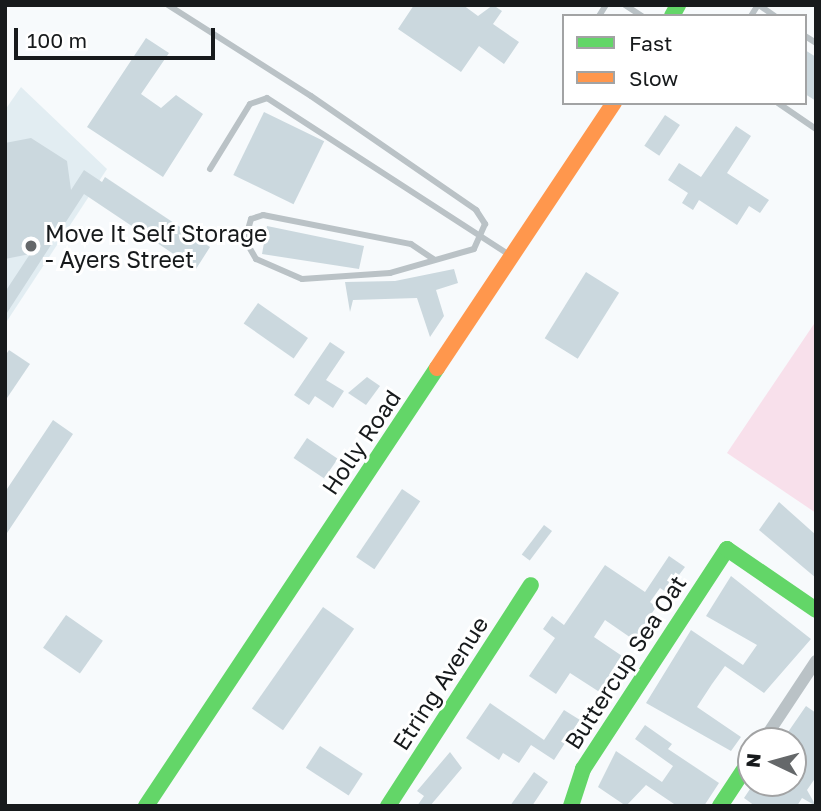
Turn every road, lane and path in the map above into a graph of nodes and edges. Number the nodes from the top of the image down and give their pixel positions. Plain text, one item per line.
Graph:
1 (168, 5) edge
2 (613, 105) edge
3 (781, 105) edge
4 (816, 129) edge
5 (210, 169) dead end
6 (481, 239) junction
7 (512, 256) junction
8 (433, 259) junction
9 (531, 585) dead end
10 (816, 610) edge
11 (816, 661) edge
12 (772, 727) edge
13 (737, 780) edge
14 (146, 806) edge
15 (388, 806) edge
16 (571, 806) edge
17 (720, 806) edge

1 - 6 lane
2 - 7 main road, Holly Road
3 - 4 lane
5 - 6 lane
6 - 7 lane
6 - 8 lane
7 - 14 main road, Holly Road
8 - 8 lane
9 - 15 main road, Etring Avenue
10 - 16 main road, Buttercup Sea Oat
11 - 12 street
13 - 17 main road

